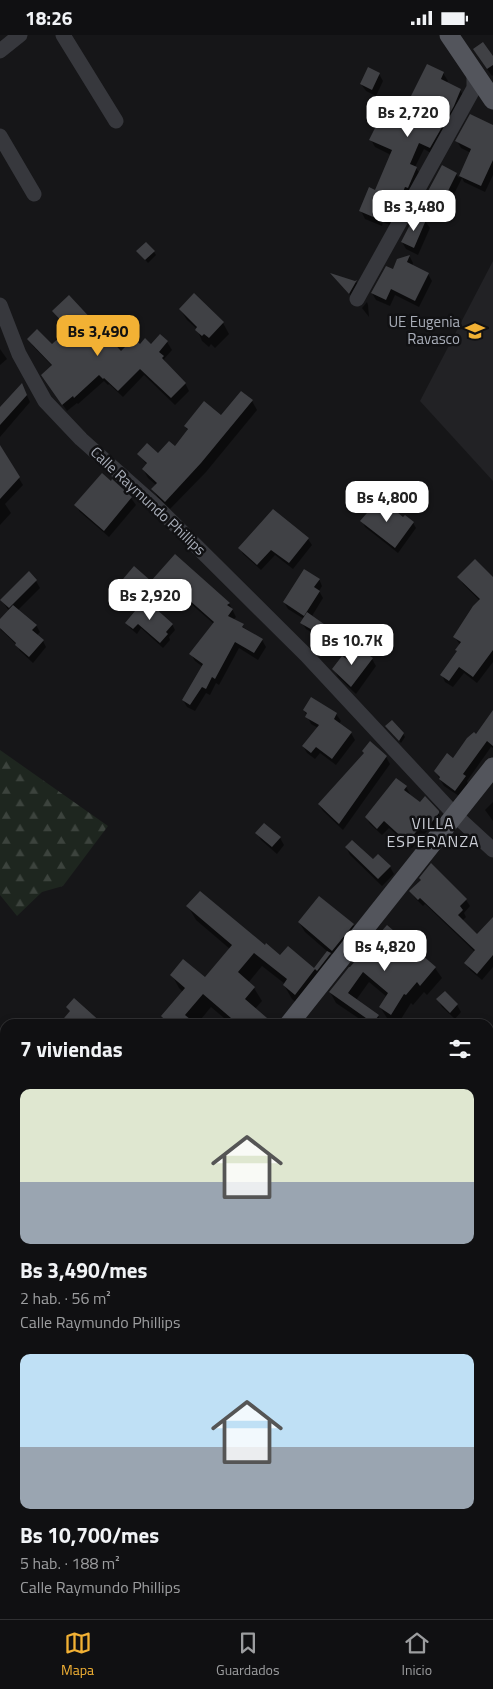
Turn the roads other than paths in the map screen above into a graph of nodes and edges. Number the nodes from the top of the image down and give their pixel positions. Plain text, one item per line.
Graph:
1 (20, 35) edge
2 (63, 35) edge
3 (449, 35) edge
4 (0, 51) edge
5 (474, 71) junction
6 (493, 100) edge
7 (116, 121) dead end
8 (0, 135) edge
9 (34, 194) dead end
10 (357, 299) dead end
11 (0, 305) edge
12 (493, 767) edge
13 (455, 815) junction
14 (493, 850) edge
15 (293, 1019) edge

1 - 4 street
2 - 7 street
3 - 5 main road
5 - 6 main road
5 - 10 street
8 - 9 street
11 - 13 street, Calle Raymundo Phillips
12 - 13 main road
13 - 14 street, Calle Raymundo Phillips
13 - 15 main road

